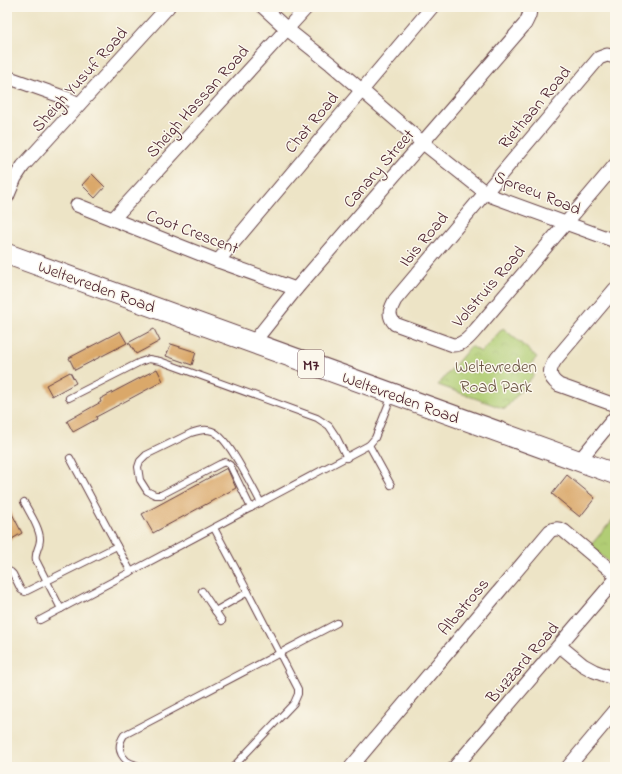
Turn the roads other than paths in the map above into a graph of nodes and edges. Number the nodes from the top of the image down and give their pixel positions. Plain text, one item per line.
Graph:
1 (168, 7) edge
2 (263, 7) edge
3 (307, 7) edge
4 (432, 7) edge
5 (529, 12) edge
6 (287, 28) junction
7 (615, 57) edge
8 (7, 77) edge
9 (362, 90) junction
10 (80, 104) junction
11 (423, 143) junction
12 (615, 165) edge
13 (486, 192) junction
14 (7, 197) edge
15 (77, 205) dead end
16 (114, 219) junction
17 (566, 223) junction
18 (615, 241) edge
19 (7, 254) edge
20 (218, 260) junction
21 (615, 289) edge
22 (296, 290) junction
23 (390, 310) joint
24 (253, 343) junction
25 (393, 393) junction
26 (69, 398) dead end
27 (615, 405) edge
28 (615, 417) edge
29 (369, 445) junction
30 (70, 458) dead end
31 (347, 458) junction
32 (579, 461) junction
33 (615, 474) edge
34 (390, 485) dead end
35 (24, 502) dead end
36 (261, 503) junction
37 (251, 508) junction
38 (214, 528) junction
39 (117, 546) junction
40 (7, 570) edge
41 (131, 572) junction
42 (615, 574) edge
43 (615, 580) edge
44 (46, 581) junction
45 (202, 591) dead end
46 (248, 592) junction
47 (61, 609) junction
48 (215, 611) junction
49 (40, 620) dead end
50 (222, 621) dead end
51 (337, 623) dead end
52 (560, 646) junction
53 (280, 653) junction
54 (615, 679) edge
55 (615, 712) edge
56 (142, 767) edge
57 (233, 767) edge
58 (351, 767) edge
59 (455, 767) edge
60 (568, 767) edge

1 - 10 street, Sheigh Yusuf Road
2 - 6 street, Spreeu Road
3 - 6 street, Sheigh Hassan Road
4 - 9 street, Chat Road
5 - 11 street, Canary Street
6 - 9 street, Spreeu Road
6 - 16 street, Sheigh Hassan Road
7 - 13 street, Riethaan Road
8 - 10 street
9 - 11 street, Spreeu Road
9 - 20 street, Chat Road
10 - 14 street, Sheigh Yusuf Road
11 - 13 street, Spreeu Road
11 - 22 street, Canary Street
12 - 17 street
13 - 17 street, Spreeu Road
13 - 23 street, Ibis Road
15 - 16 street, Coot Crescent
16 - 20 street, Coot Crescent
17 - 18 street, Spreeu Road
17 - 23 street, Volstruis Road
19 - 24 main road, Weltevreden Road / M7
20 - 22 street, Coot Crescent
21 - 27 street
22 - 24 street, Canary Street
24 - 25 main road, Weltevreden Road / M7
25 - 29 lane
25 - 32 main road, Weltevreden Road / M7
26 - 31 lane
28 - 32 street
29 - 31 lane
29 - 34 lane
30 - 39 lane
31 - 36 lane
32 - 33 main road, Weltevreden Road / M7
35 - 44 lane
36 - 37 lane
36 - 37 lane
37 - 38 lane
38 - 41 lane
38 - 46 lane
39 - 41 lane
39 - 44 lane
40 - 44 lane
41 - 47 lane
42 - 58 street, Albatross
43 - 52 street, Buzzard Road
44 - 47 lane
45 - 48 lane
46 - 48 lane
46 - 53 lane
47 - 49 lane
48 - 50 lane
51 - 53 lane
52 - 54 street
52 - 59 street, Buzzard Road
53 - 56 lane
53 - 57 lane
55 - 60 street

